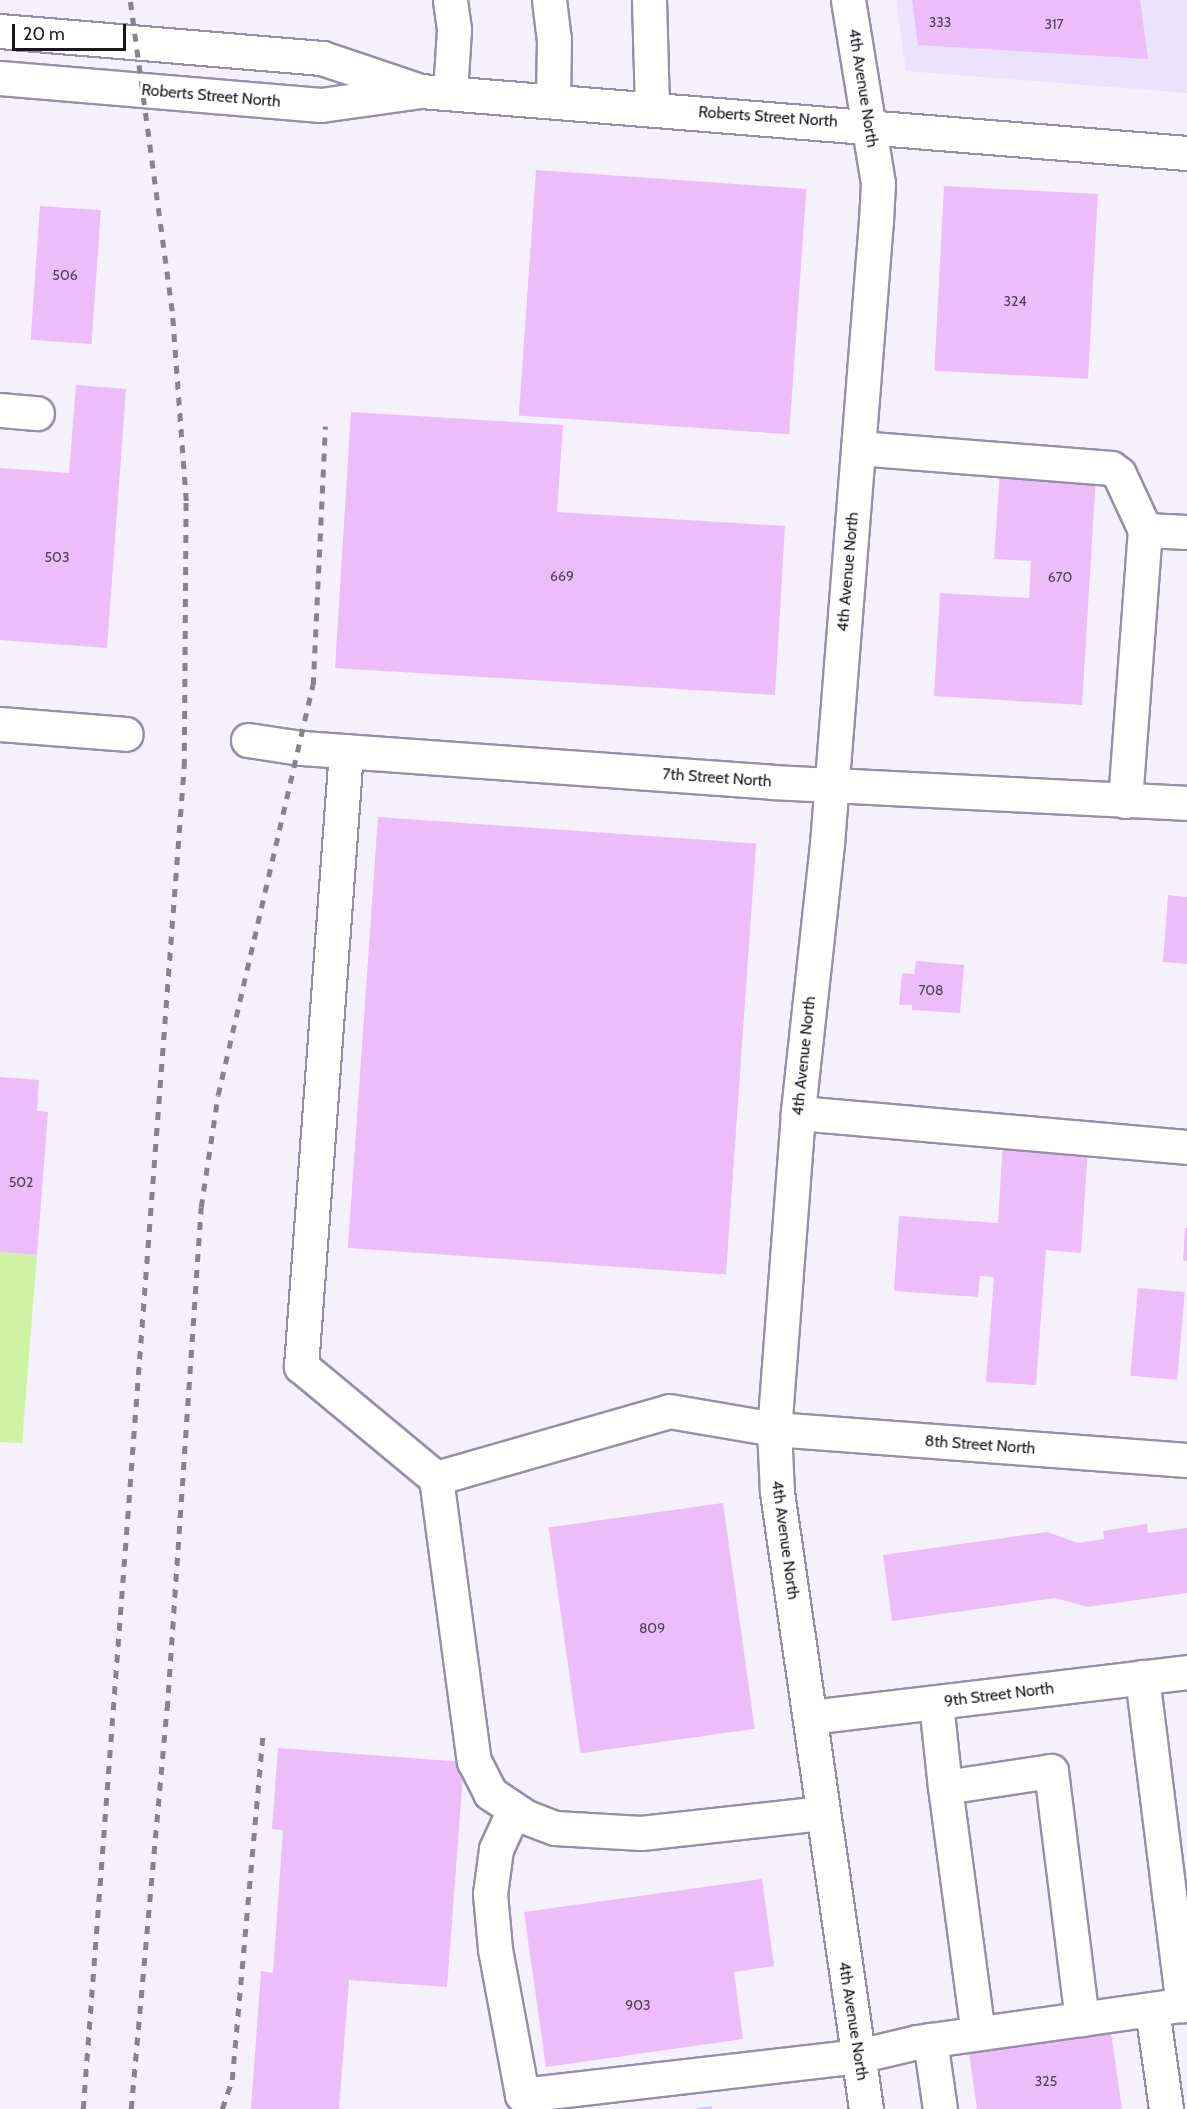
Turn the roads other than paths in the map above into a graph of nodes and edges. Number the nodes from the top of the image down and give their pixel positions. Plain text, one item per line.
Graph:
1 (450, 0) edge
2 (549, 0) edge
3 (649, 0) edge
4 (848, 0) edge
5 (0, 31) edge
6 (0, 78) edge
7 (435, 92) junction
8 (553, 101) junction
9 (652, 109) junction
10 (870, 125) junction
11 (1187, 153) edge
12 (0, 410) edge
13 (37, 412) dead end
14 (858, 448) junction
15 (1145, 530) junction
16 (1187, 532) edge
17 (0, 724) edge
18 (126, 734) dead end
19 (248, 740) dead end
20 (346, 751) junction
21 (831, 786) junction
22 (1125, 801) junction
23 (1187, 803) edge
24 (798, 1113) junction
25 (1187, 1147) edge
26 (774, 1430) junction
27 (1187, 1460) edge
28 (436, 1478) junction
29 (1187, 1672) edge
30 (1142, 1677) junction
31 (936, 1703) junction
32 (811, 1717) junction
33 (945, 1786) junction
34 (514, 1810) junction
35 (820, 1813) junction
36 (1174, 2006) edge
37 (1082, 2019) junction
38 (978, 2033) junction
39 (930, 2040) junction
40 (858, 2056) junction
41 (866, 2109) edge
42 (940, 2109) edge
43 (1166, 2109) edge

1 - 7 street
2 - 8 street
3 - 9 street
4 - 10 street, 4th Avenue North
5 - 7 street, Roberts Street North
6 - 7 street, Roberts Street North
7 - 8 street, Roberts Street North
8 - 9 street, Roberts Street North
9 - 10 street, Roberts Street North
10 - 11 street, Roberts Street North
10 - 14 street, 4th Avenue North
12 - 13 street
14 - 15 street
14 - 21 street, 4th Avenue North
15 - 16 street
15 - 22 street
17 - 18 street
19 - 20 street, 7th Street North
20 - 21 street, 7th Street North
20 - 28 street
21 - 22 street, 7th Street North
21 - 24 street, 4th Avenue North
22 - 23 street, 7th Street North
24 - 25 street
24 - 26 street, 4th Avenue North
26 - 27 street, 8th Street North
26 - 28 street, 8th Street North
26 - 32 street, 4th Avenue North
28 - 34 street
29 - 30 street, 9th Street North
30 - 31 street, 9th Street North
30 - 36 street
31 - 32 street, 9th Street North
31 - 33 street
32 - 35 street, 4th Avenue North
33 - 37 street
33 - 38 street
34 - 35 street
34 - 40 street
35 - 40 street, 4th Avenue North
36 - 37 street
36 - 43 street
37 - 38 street
38 - 39 street
39 - 40 street
39 - 42 street
40 - 41 street, 4th Avenue North

